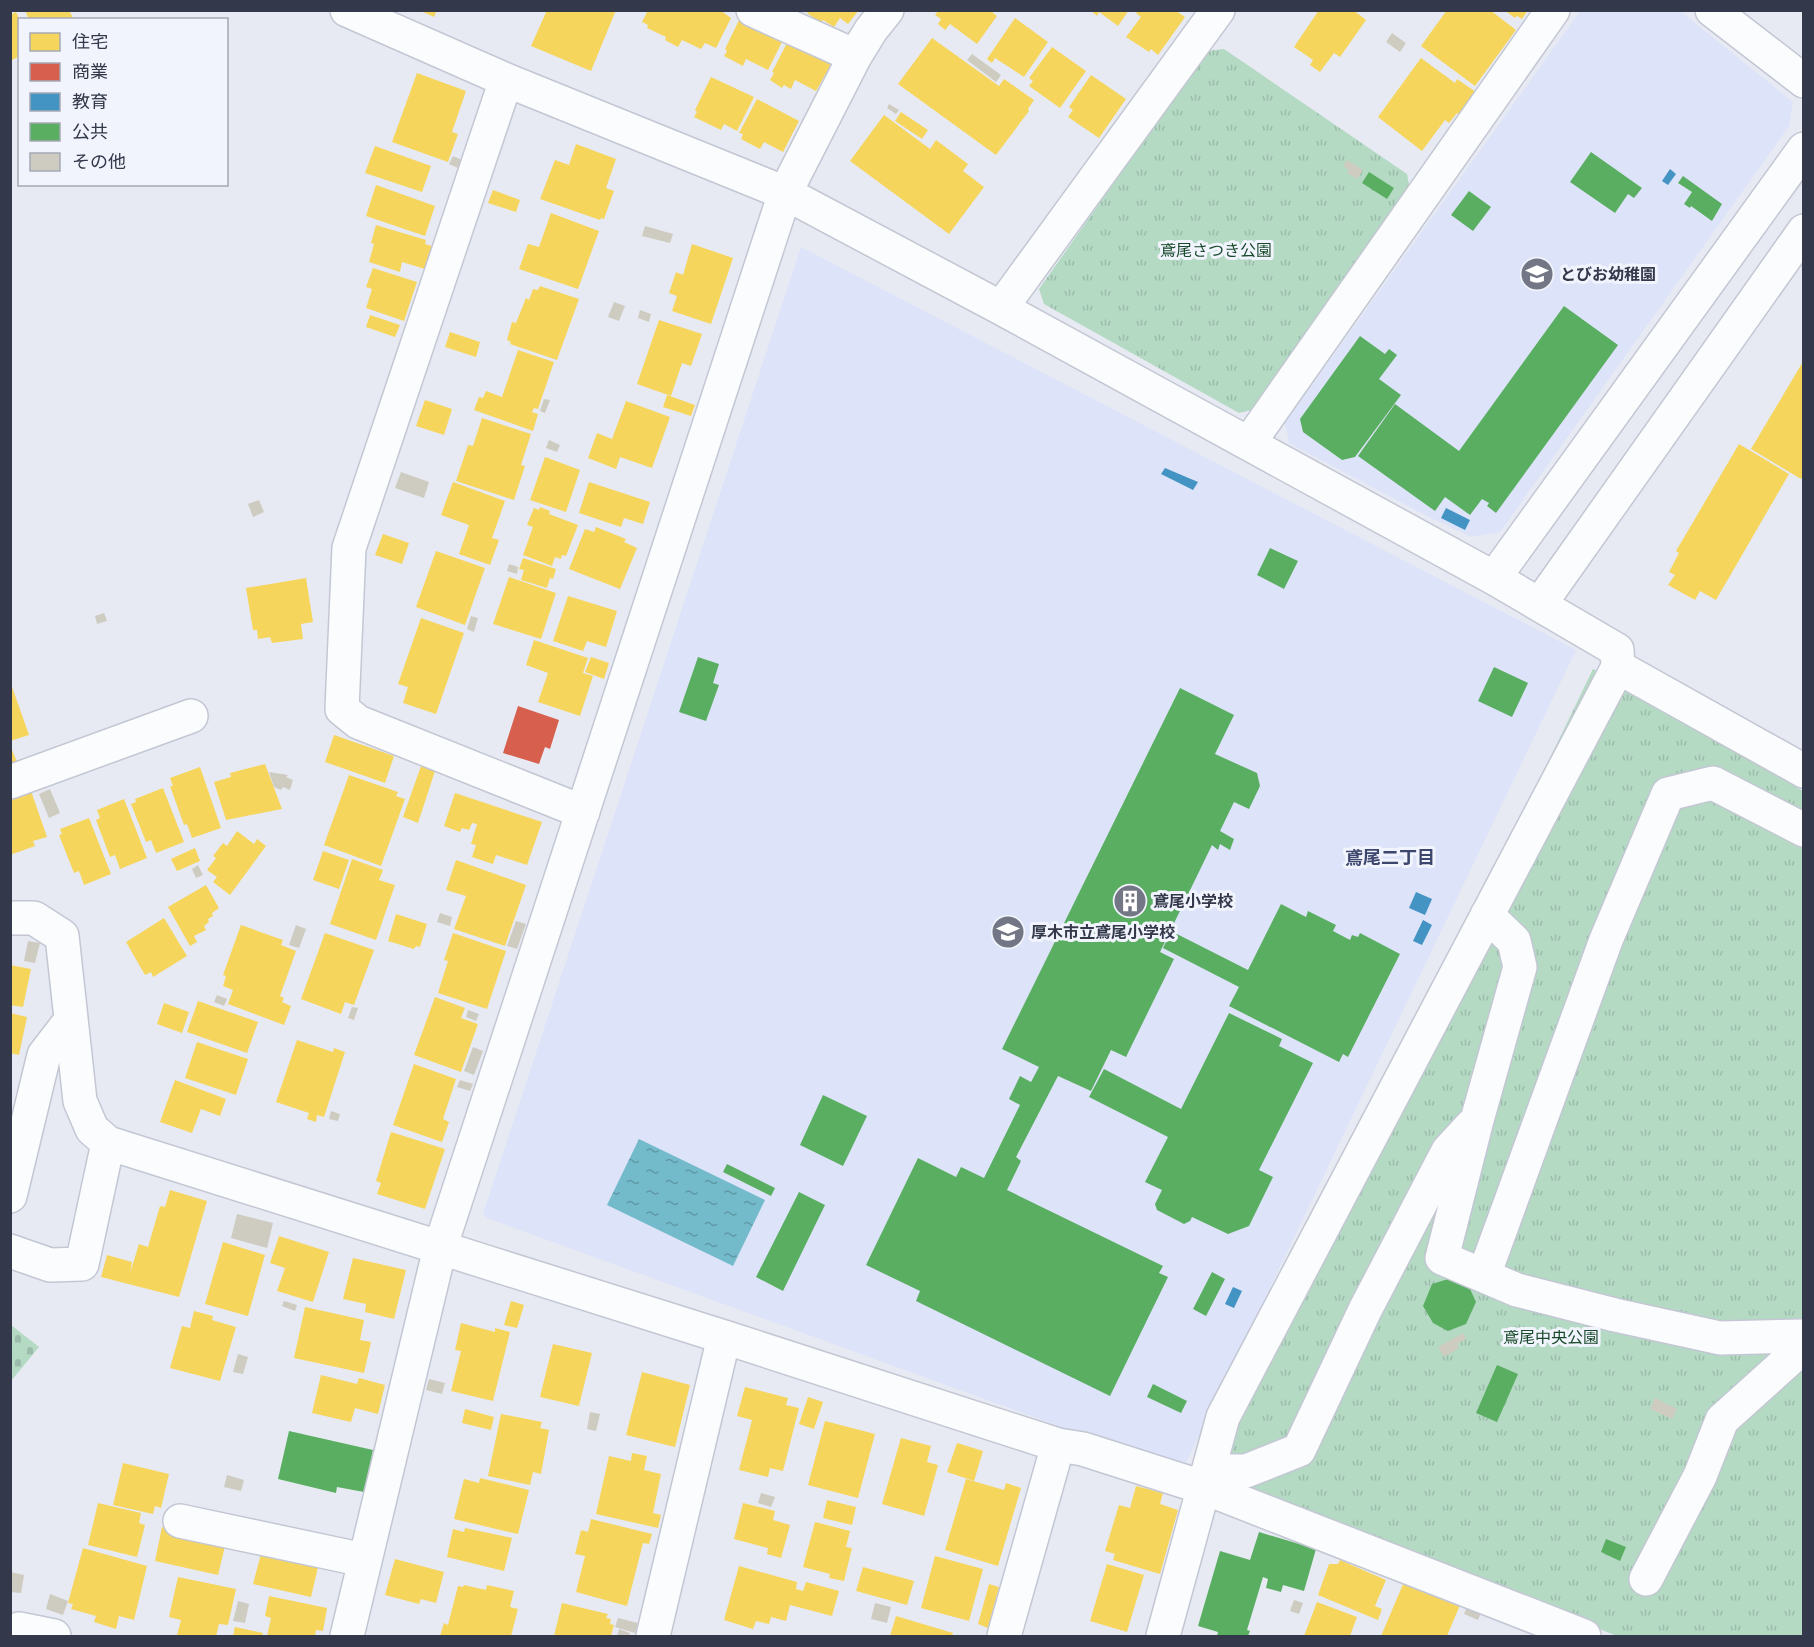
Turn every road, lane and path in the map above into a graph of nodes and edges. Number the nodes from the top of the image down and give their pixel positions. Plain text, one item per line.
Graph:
1 (347, 10) edge
2 (753, 10) edge
3 (887, 10) edge
4 (1218, 10) edge
5 (1553, 10) edge
6 (1712, 10) edge
7 (855, 56) junction
8 (506, 80) junction
9 (1803, 81) edge
10 (1803, 149) edge
11 (785, 193) junction
12 (1803, 231) edge
13 (1001, 308) junction
14 (1249, 443) junction
15 (1494, 578) junction
16 (1540, 604) junction
17 (1618, 667) junction
18 (191, 716) dead end
19 (1803, 771) edge
20 (10, 782) edge
21 (583, 812) junction
22 (1803, 830) edge
23 (1487, 915) junction
24 (10, 918) edge
25 (71, 1020) junction
26 (1478, 1120) junction
27 (108, 1143) junction
28 (10, 1196) edge
29 (440, 1248) junction
30 (10, 1251) edge
31 (1484, 1275) junction
32 (1803, 1336) edge
33 (724, 1337) junction
34 (1803, 1346) edge
35 (1058, 1445) junction
36 (1207, 1480) junction
37 (180, 1521) dead end
38 (364, 1560) junction
39 (1646, 1579) dead end
40 (19, 1629) dead end
41 (54, 1636) edge
42 (347, 1636) edge
43 (652, 1636) edge
44 (1005, 1636) edge
45 (1163, 1636) edge
46 (1584, 1636) edge

1 - 8 street
2 - 7 street
3 - 7 street
4 - 13 street
5 - 14 street
6 - 9 street
7 - 11 street
8 - 11 street
8 - 21 street
10 - 15 street
11 - 13 street
11 - 21 street
12 - 16 street
13 - 14 street
14 - 15 street
15 - 16 street
16 - 17 street
17 - 19 street
17 - 23 street
18 - 20 street
21 - 29 street
22 - 31 street
23 - 26 street
23 - 36 street
24 - 25 street
25 - 27 street
25 - 28 street
26 - 31 street
26 - 36 street
27 - 29 street
27 - 30 street
29 - 33 street
29 - 38 street
31 - 32 street
33 - 35 street
33 - 43 street
34 - 39 street
35 - 36 street
35 - 44 street
36 - 45 street
36 - 46 street
37 - 38 street
38 - 42 street
40 - 41 street

